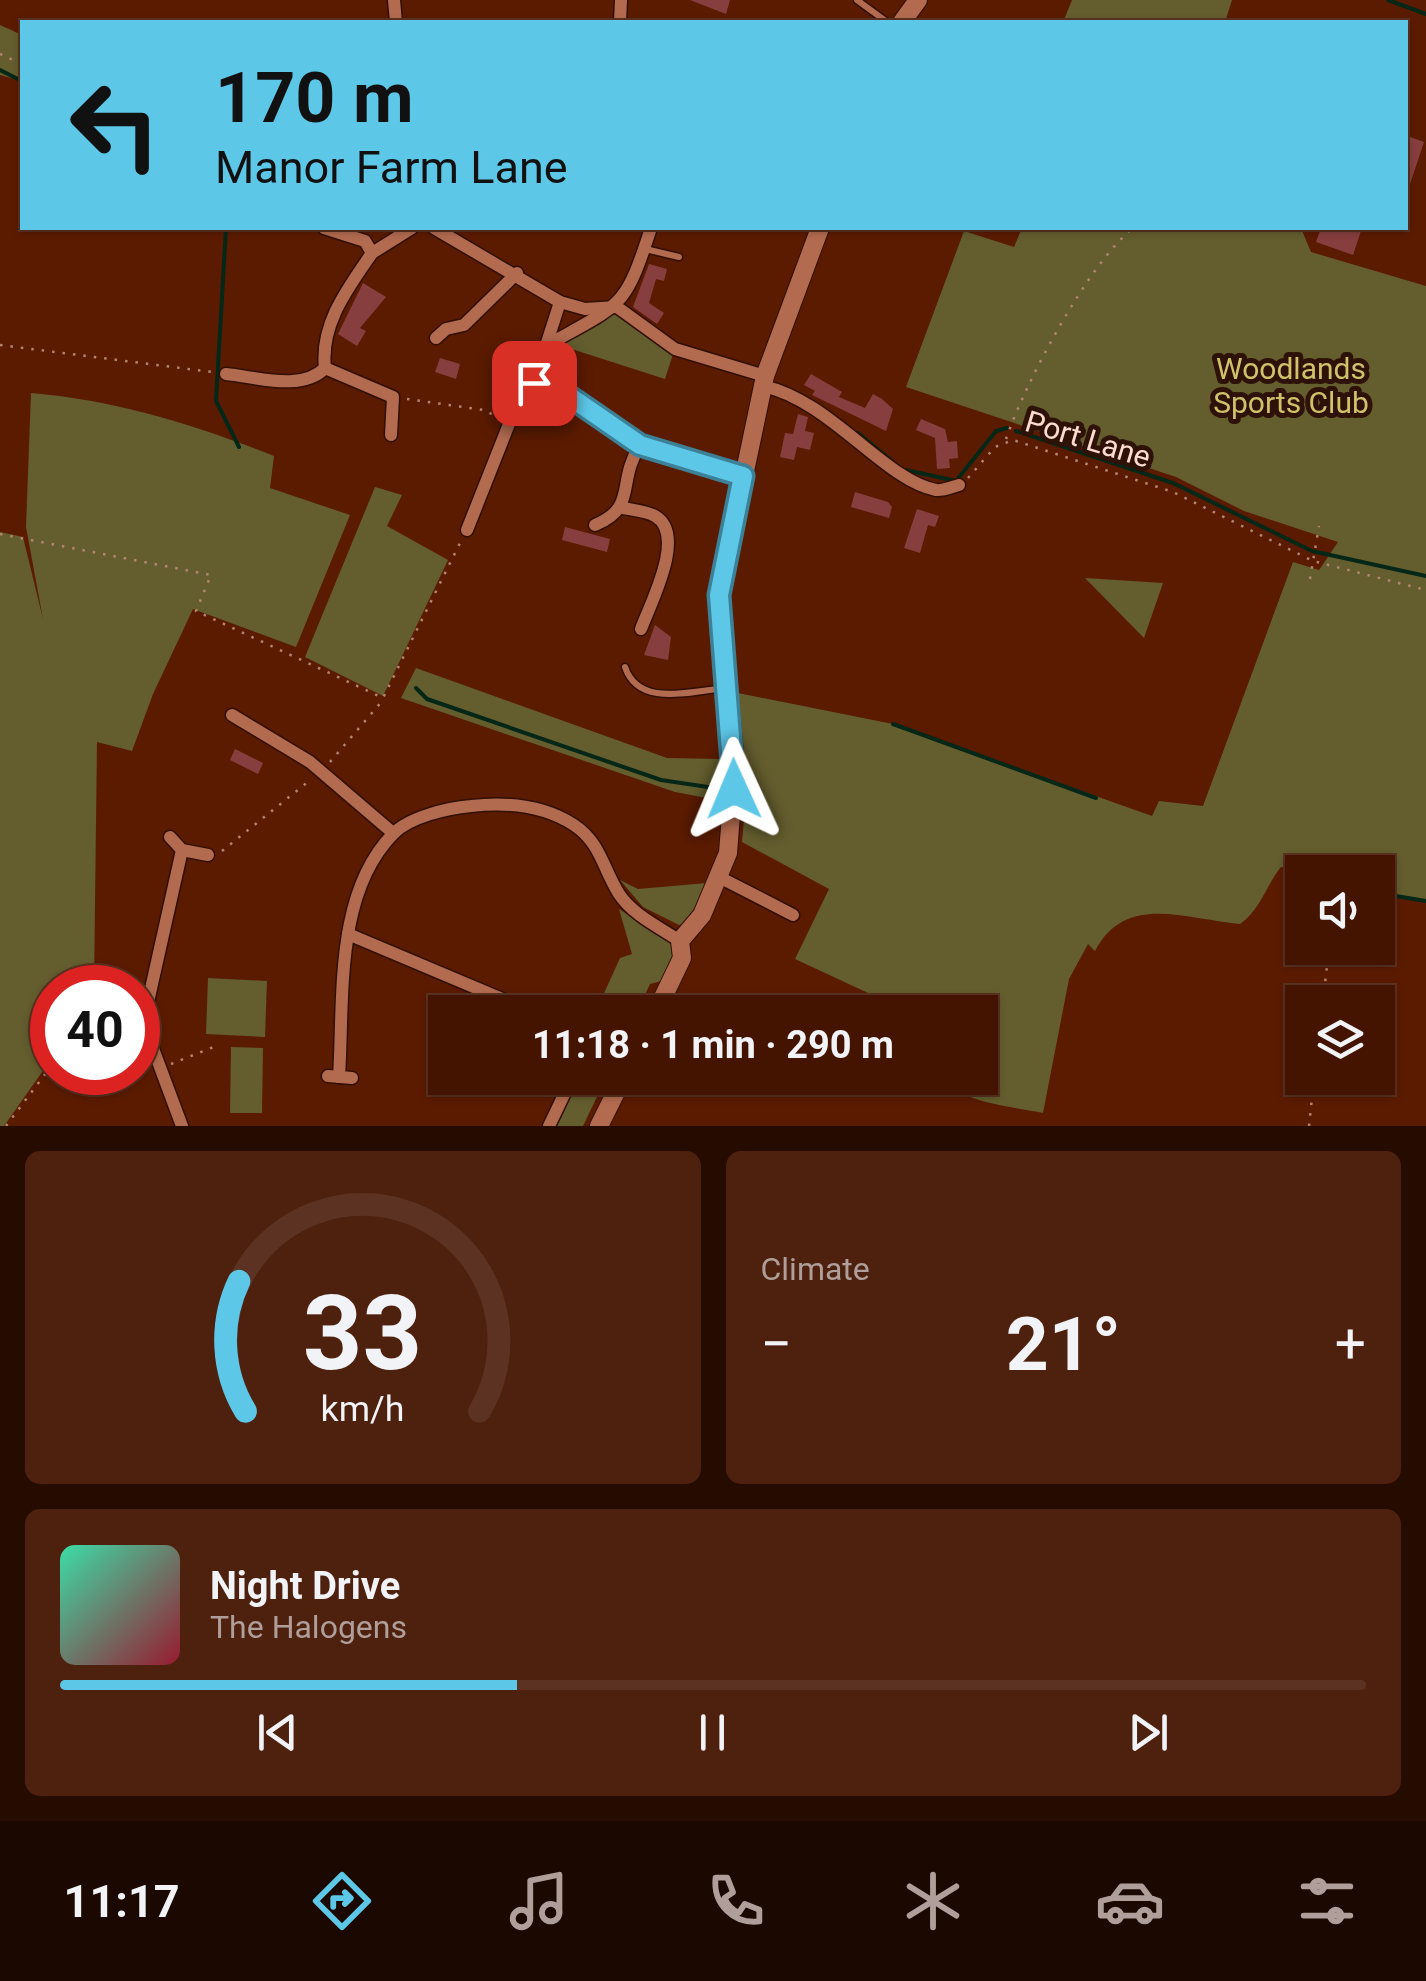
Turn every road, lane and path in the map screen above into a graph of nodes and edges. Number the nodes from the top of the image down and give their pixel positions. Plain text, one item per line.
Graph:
1 (857, 0) edge
2 (885, 20) edge
3 (330, 230) edge
4 (409, 230) edge
5 (438, 230) edge
6 (650, 230) edge
7 (819, 230) edge
8 (1130, 230) edge
9 (644, 249) junction
10 (372, 253) junction
11 (679, 256) dead end
12 (517, 274) junction
13 (560, 302) junction
14 (616, 307) junction
15 (436, 338) dead end
16 (550, 343) junction
17 (0, 345) edge
18 (325, 368) junction
19 (203, 371) dead end
20 (226, 374) dead end
21 (764, 381) junction
22 (534, 383) junction
23 (393, 397) junction
24 (510, 423) junction
25 (392, 435) dead end
26 (1006, 440) junction
27 (640, 445) junction
28 (743, 476) junction
29 (958, 485) joint
30 (623, 508) junction
31 (595, 524) dead end
32 (1319, 526) dead end
33 (467, 530) joint
34 (0, 534) edge
35 (1313, 560) junction
36 (1310, 579) dead end
37 (1426, 590) edge
38 (641, 629) dead end
39 (625, 668) dead end
40 (728, 688) junction
41 (384, 698) junction
42 (232, 715) dead end
43 (320, 771) junction
44 (393, 833) junction
45 (170, 837) dead end
46 (182, 850) junction
47 (208, 855) joint
48 (719, 877) junction
49 (793, 915) dead end
50 (348, 934) junction
51 (680, 940) junction
52 (493, 995) edge
53 (664, 995) edge
54 (216, 1046) dead end
55 (161, 1068) junction
56 (340, 1077) dead end
57 (30, 1094) edge
58 (564, 1095) edge
59 (615, 1095) edge
60 (1312, 1095) edge
61 (6, 1126) edge
62 (182, 1126) edge
63 (549, 1126) edge
64 (599, 1126) edge
65 (1308, 1126) edge

1 - 2 lane
3 - 10 street
4 - 10 street
5 - 12 street
6 - 9 street
7 - 21 street
8 - 26 path
9 - 11 lane
9 - 14 street
10 - 18 street
12 - 13 street
12 - 15 street
13 - 14 street
13 - 16 street
14 - 16 street
14 - 21 street
16 - 22 street
17 - 19 path
18 - 20 street
18 - 23 street
21 - 28 street
21 - 29 street
22 - 24 street
22 - 27 street
23 - 24 path
23 - 25 street
24 - 33 street
26 - 29 path, Port Lane
26 - 35 path, Port Lane
27 - 28 street
27 - 30 street
28 - 40 street
30 - 31 street
30 - 38 street
32 - 35 path
33 - 41 path
34 - 41 path
35 - 36 path
35 - 37 path, Port Lane
39 - 40 lane
40 - 48 street
41 - 43 path
42 - 43 street
43 - 44 street
43 - 47 path
44 - 50 street
44 - 51 street
45 - 46 street
46 - 47 street
46 - 55 street
48 - 49 street
48 - 51 street
50 - 52 street
50 - 56 street
51 - 53 street
54 - 55 path
55 - 62 street
57 - 61 path
58 - 63 street
59 - 64 street
60 - 65 path

